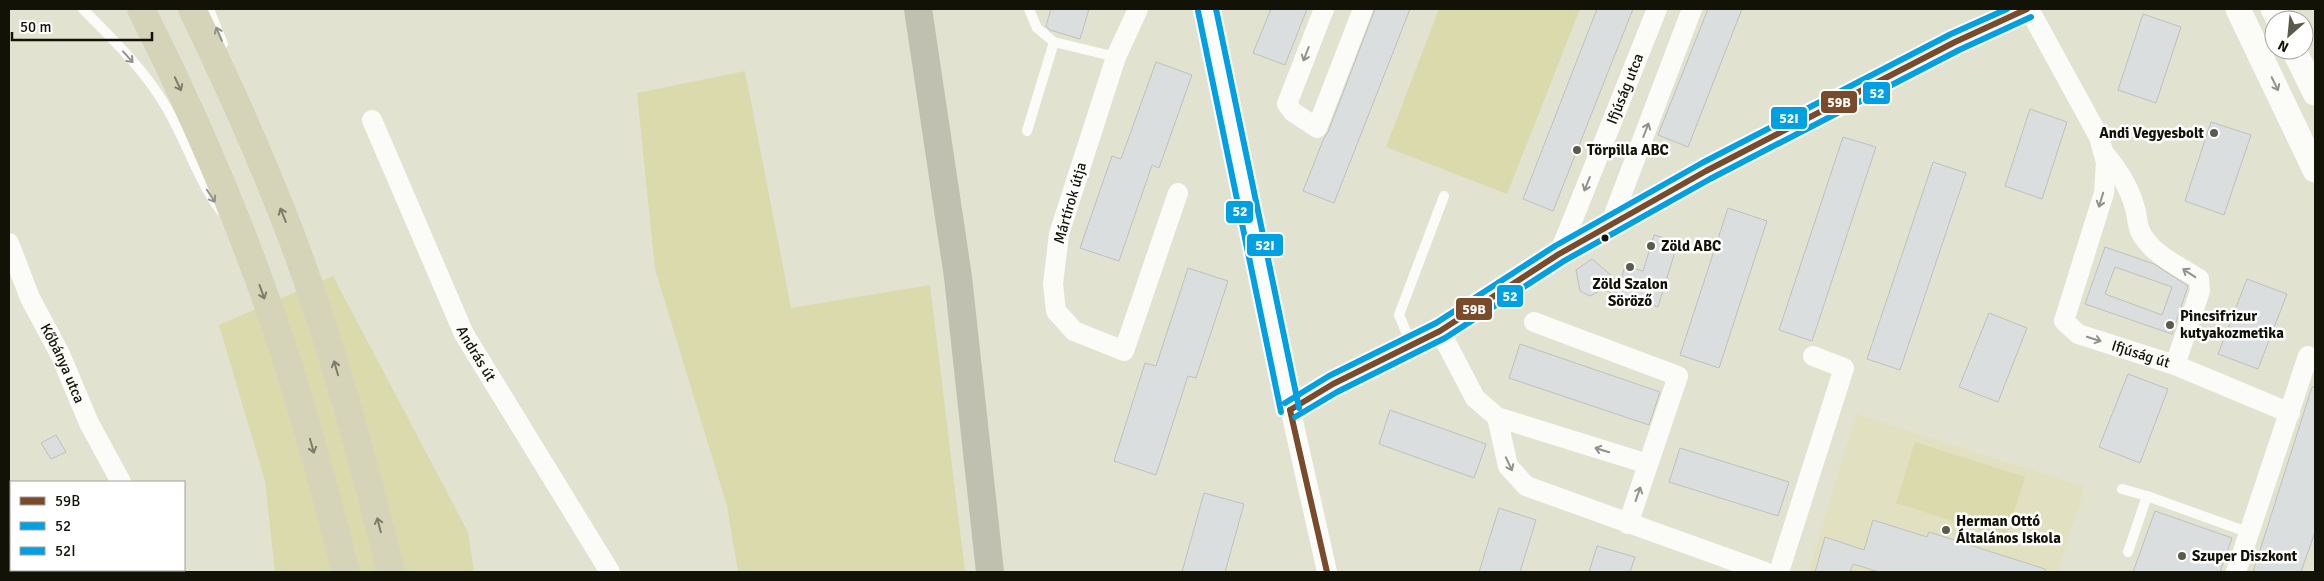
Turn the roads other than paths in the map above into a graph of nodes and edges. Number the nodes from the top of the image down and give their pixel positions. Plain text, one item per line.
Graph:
1 (83, 9) edge
2 (141, 9) edge
3 (192, 9) edge
4 (209, 9) edge
5 (918, 9) edge
6 (1029, 9) edge
7 (1138, 9) edge
8 (1207, 9) edge
9 (1324, 9) edge
10 (1363, 9) edge
11 (1657, 9) edge
12 (1692, 9) edge
13 (2028, 9) edge
14 (2238, 9) edge
15 (1996, 17) edge
16 (1054, 42) junction
17 (1116, 57) junction
18 (2299, 60) edge
19 (2315, 93) edge
20 (242, 115) junction
21 (372, 120) dead end
22 (1027, 131) dead end
23 (2103, 152) junction
24 (2315, 170) edge
25 (1178, 193) dead end
26 (1444, 196) dead end
27 (1610, 225) junction
28 (9, 242) edge
29 (246, 246) junction
30 (1559, 254) junction
31 (1534, 322) dead end
32 (1440, 331) junction
33 (1412, 346) junction
34 (1813, 356) dead end
35 (2308, 356) dead end
36 (2175, 365) junction
37 (1290, 410) junction
38 (2290, 413) junction
39 (1496, 417) junction
40 (1648, 464) junction
41 (120, 481) edge
42 (2122, 489) dead end
43 (2147, 496) junction
44 (1628, 524) junction
45 (2250, 534) junction
46 (2128, 552) dead end
47 (346, 572) edge
48 (391, 572) edge
49 (610, 572) edge
50 (990, 572) edge
51 (1327, 572) edge
52 (1764, 572) edge
53 (1779, 572) edge
54 (2236, 572) edge

1 -> 29 lane
2 -> 29 highway
3 - 20 highway
20 -> 4 lane
5 - 50 main road
6 - 16 lane
7 - 17 street, Mártírok útja
8 - 37 street
9 -> 10 street
11 -> 30 street, Ifjúság utca
27 -> 12 street
13 - 15 street
13 - 23 street, Ifjúság út
14 -> 24 street
15 - 27 street
16 - 17 lane
16 - 22 lane
17 - 25 street, Mártírok útja
18 - 19 street
48 -> 20 highway
21 - 49 street, András út
36 -> 23 street, Ifjúság út
23 -> 36 street, Ifjúság út
26 - 33 lane
27 - 30 street
28 - 41 street, Kőbánya utca
29 -> 47 highway
30 - 32 street
31 - 40 street
32 - 33 street
32 - 39 street
33 - 37 street
34 - 53 street
35 - 38 street
36 - 38 street
37 - 51 street
38 - 45 street
40 -> 39 street
39 -> 44 street
44 -> 40 street
42 - 43 lane
43 - 45 lane
43 - 46 lane
44 - 52 street
45 - 54 street

